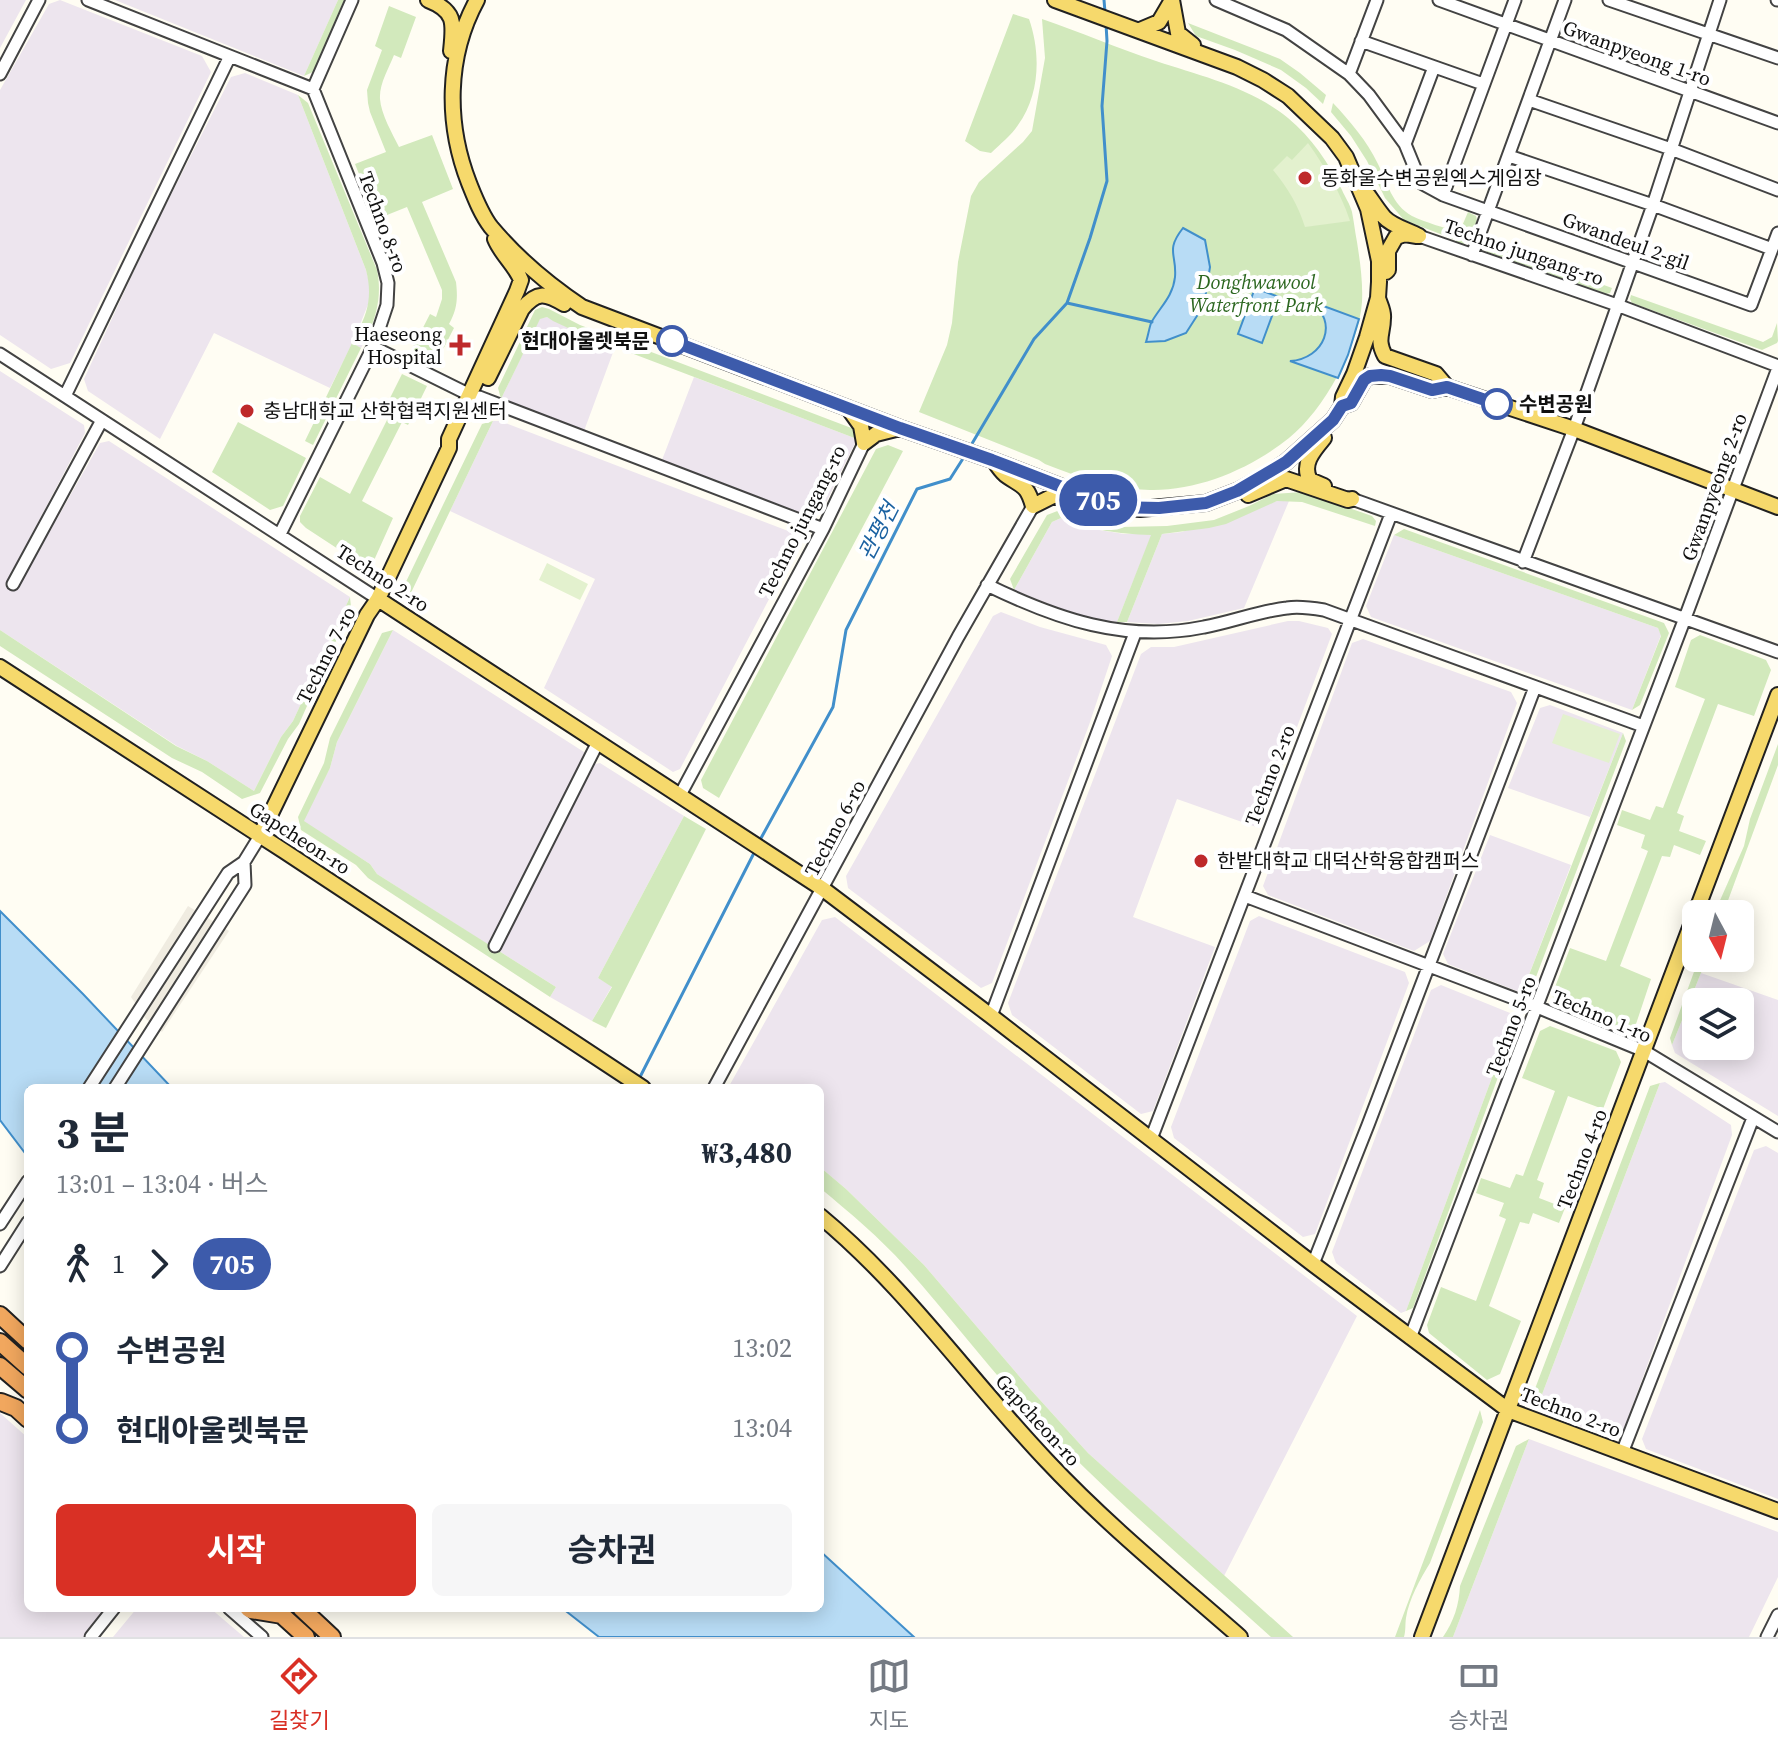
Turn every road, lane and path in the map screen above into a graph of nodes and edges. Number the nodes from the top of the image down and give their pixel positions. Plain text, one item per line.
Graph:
1 (39, 0) edge
2 (88, 0) edge
3 (352, 0) edge
4 (477, 0) edge
5 (1055, 0) edge
6 (1172, 0) edge
7 (1216, 0) edge
8 (1377, 0) edge
9 (1439, 0) edge
10 (1515, 0) edge
11 (1565, 0) edge
12 (1609, 0) edge
13 (1720, 0) edge
14 (431, 1) edge
15 (1507, 25) junction
16 (1148, 30) junction
17 (1709, 34) junction
18 (1361, 41) junction
19 (1551, 42) junction
20 (1204, 55) junction
21 (229, 58) junction
22 (1778, 58) edge
23 (1434, 67) junction
24 (0, 74) edge
25 (1349, 74) junction
26 (453, 79) junction
27 (1483, 84) junction
28 (313, 89) junction
29 (1690, 91) junction
30 (1529, 100) junction
31 (1778, 123) edge
32 (1405, 144) junction
33 (1671, 149) junction
34 (1509, 156) junction
35 (1355, 175) junction
36 (1778, 190) edge
37 (1443, 195) junction
38 (1653, 205) junction
39 (1488, 211) junction
40 (490, 225) junction
41 (1778, 233) edge
42 (1419, 236) junction
43 (1772, 249) junction
44 (1472, 255) junction
45 (1632, 261) junction
46 (1379, 282) junction
47 (1378, 298) junction
48 (1617, 305) junction
49 (582, 307) junction
50 (373, 347) junction
51 (0, 354) edge
52 (1778, 367) edge
53 (1447, 387) junction
54 (65, 396) junction
55 (474, 396) junction
56 (848, 408) junction
57 (1338, 413) junction
58 (102, 420) junction
59 (1574, 429) junction
60 (906, 430) junction
61 (864, 443) junction
62 (1027, 480) junction
63 (1732, 489) junction
64 (1352, 499) junction
65 (1206, 503) junction
66 (1033, 506) junction
67 (1114, 507) junction
68 (1778, 507) edge
69 (1391, 514) junction
70 (823, 529) junction
71 (280, 534) junction
72 (1523, 562) junction
73 (13, 584) dead end
74 (987, 585) junction
75 (378, 599) junction
76 (1685, 618) junction
77 (1350, 619) junction
78 (1135, 633) junction
79 (1778, 652) edge
80 (0, 667) edge
81 (1535, 687) junction
82 (1778, 695) edge
83 (1643, 726) junction
84 (598, 742) junction
85 (680, 795) junction
86 (260, 836) junction
87 (244, 862) junction
88 (823, 889) junction
89 (1245, 896) junction
90 (495, 946) dead end
91 (1429, 966) junction
92 (1537, 1007) junction
93 (991, 1016) junction
94 (1644, 1051) junction
95 (92, 1084) edge
96 (118, 1084) edge
97 (637, 1084) edge
98 (716, 1084) edge
99 (1753, 1118) junction
100 (1778, 1132) edge
101 (1151, 1139) junction
102 (24, 1187) edge
103 (824, 1219) edge
104 (0, 1224) edge
105 (24, 1228) edge
106 (1313, 1264) junction
107 (0, 1266) edge
108 (0, 1315) edge
109 (24, 1337) edge
110 (1410, 1338) junction
111 (0, 1342) edge
112 (0, 1366) edge
113 (24, 1375) edge
114 (24, 1376) edge
115 (0, 1402) edge
116 (1508, 1410) junction
117 (24, 1415) edge
118 (24, 1423) edge
119 (1622, 1453) junction
120 (1778, 1511) edge
121 (111, 1612) edge
122 (234, 1612) edge
123 (278, 1612) edge
124 (305, 1612) edge
125 (1778, 1615) edge
126 (91, 1637) edge
127 (262, 1637) edge
128 (306, 1637) edge
129 (332, 1637) edge
130 (1240, 1637) edge
131 (1422, 1637) edge
132 (1767, 1637) edge

1 - 24 street
2 - 21 street
3 - 28 street
4 - 26 main road
5 - 16 main road
6 - 16 main road
6 - 20 main road
7 - 25 street
8 - 18 street
9 - 15 street, Gwanpyeong 1-ro
10 - 15 street
11 - 19 street
12 - 17 street
13 - 17 street
14 - 26 main road
15 - 19 street, Gwanpyeong 1-ro
15 - 27 street
16 - 20 main road
17 - 22 street
17 - 29 street
18 - 23 street
18 - 25 street
19 - 29 street, Gwanpyeong 1-ro
19 - 30 street
20 - 35 main road
21 - 28 street
21 - 54 street
23 - 27 street
23 - 32 street
25 - 32 street
26 - 40 main road
27 - 37 street
28 - 50 street, Techno 8-ro
29 - 31 street, Gwanpyeong 1-ro
29 - 33 street
30 - 33 street
30 - 34 street
32 - 37 street
33 - 36 street
33 - 38 street
34 - 38 street, Gwandeul 2-gil
34 - 39 street
35 - 42 main road
35 - 46 main road
37 - 39 street, Gwandeul 2-gil
38 - 43 street, Gwandeul 2-gil
38 - 45 street
39 - 44 street
39 - 45 street, Gwandeul 2-gil
40 - 49 main road
40 - 55 main road, Techno 7-ro
41 - 43 street, Gwandeul 2-gil
42 - 44 street, Techno jungang-ro
42 - 46 main road
43 - 45 street, Gwandeul 2-gil
44 - 48 street, Techno jungang-ro
45 - 48 street
46 - 47 main road
47 - 53 main road
47 - 57 main road
48 - 52 street, Gwanpyeong 2-ro
48 - 59 street
49 - 55 main road, Techno 7-ro
49 - 56 main road
50 - 55 street
50 - 71 street, Techno 8-ro
51 - 54 street, Techno 2-ro
52 - 63 street, Gwanpyeong 2-ro
53 - 57 main road
53 - 59 main road
54 - 58 street, Techno 2-ro
55 - 70 street
55 - 75 main road, Techno 7-ro
56 - 60 main road
56 - 61 main road
57 - 64 main road
57 - 65 main road
58 - 71 street, Techno 2-ro
58 - 73 street
59 - 63 main road
59 - 72 street
60 - 61 main road
60 - 62 main road
61 - 70 street, Techno jungang-ro
62 - 66 main road
62 - 67 main road
63 - 68 main road
63 - 76 street, Gwanpyeong 2-ro
64 - 65 main road
64 - 69 street
65 - 67 main road
66 - 67 main road
66 - 74 street, Techno 6-ro
69 - 72 street
69 - 77 street, Techno 2-ro
70 - 85 street, Techno jungang-ro
71 - 75 street, Techno 2-ro
72 - 76 street
74 - 78 street
74 - 88 street, Techno 6-ro
75 - 84 main road, Techno 2-ro
75 - 86 main road, Techno 7-ro
76 - 79 street
76 - 83 street, Techno 5-ro
77 - 78 street
77 - 81 street
77 - 89 street, Techno 2-ro
78 - 93 street
80 - 86 main road, Gapcheon-ro
81 - 83 street
81 - 91 street
82 - 94 main road, Techno 4-ro
83 - 92 street, Techno 5-ro
84 - 85 main road, Techno 2-ro
84 - 90 street
85 - 88 main road, Techno 2-ro
86 - 87 street
86 - 97 main road, Gapcheon-ro
87 - 95 street
87 - 96 street
88 - 93 main road, Techno 2-ro
88 - 98 street, Techno 6-ro
89 - 91 street, Techno 1-ro
89 - 101 street, Techno 2-ro
91 - 92 street, Techno 1-ro
91 - 106 street
92 - 94 street, Techno 1-ro
92 - 110 street, Techno 5-ro
93 - 101 main road, Techno 2-ro
94 - 99 street, Techno 1-ro
94 - 116 main road, Techno 4-ro
99 - 100 street, Techno 1-ro
99 - 119 street, Techno 2-ro
101 - 106 main road, Techno 2-ro
102 - 104 street
103 - 130 main road, Gapcheon-ro
105 - 107 street
106 - 110 main road, Techno 2-ro
108 - 109 highway
110 - 116 main road, Techno 2-ro
111 - 113 highway
112 - 114 highway
115 - 117 highway
115 - 118 street
116 - 119 main road, Techno 2-ro
116 - 131 main road, Techno 4-ro
119 - 120 main road, Techno 2-ro
121 - 126 street
122 - 127 street
123 - 128 highway
124 - 129 highway
125 - 132 street

